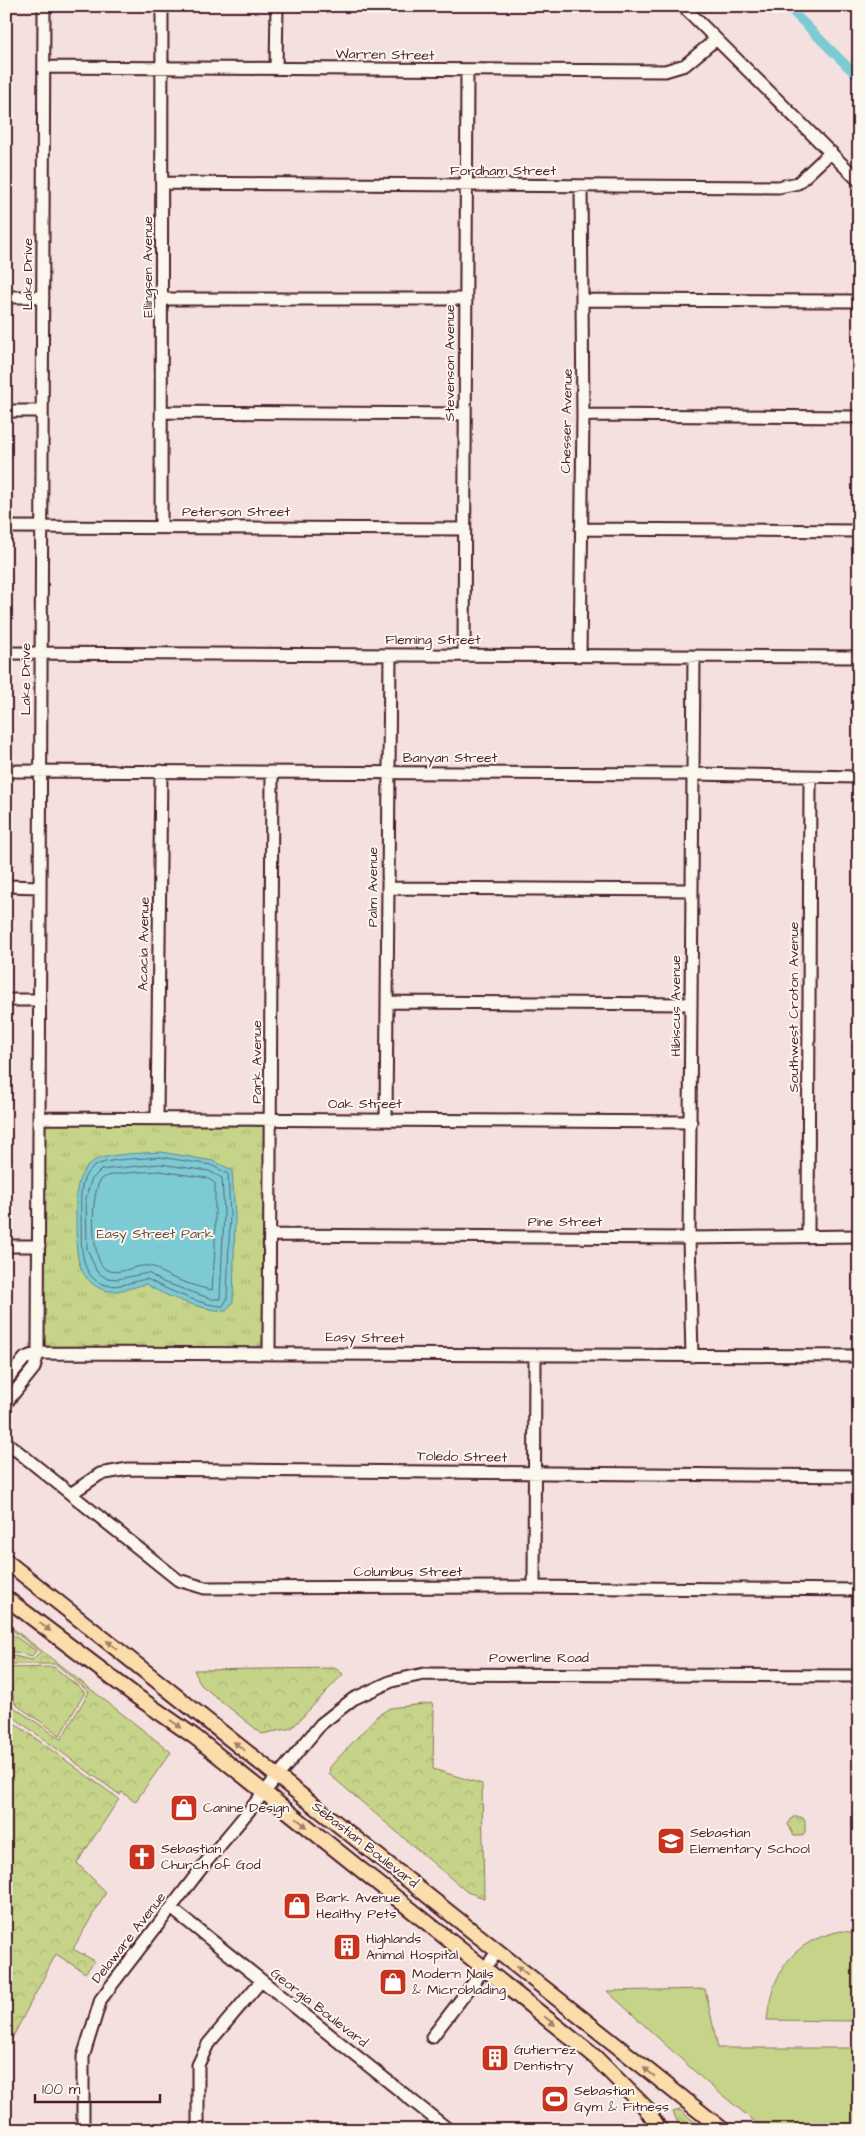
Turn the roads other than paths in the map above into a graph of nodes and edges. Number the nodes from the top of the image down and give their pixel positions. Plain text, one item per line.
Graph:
1 (44, 6) edge
2 (162, 6) edge
3 (277, 6) edge
4 (683, 6) edge
5 (715, 40) junction
6 (44, 67) junction
7 (276, 68) junction
8 (163, 69) junction
9 (467, 71) junction
10 (831, 152) junction
11 (859, 181) edge
12 (163, 183) junction
13 (465, 186) junction
14 (581, 186) junction
15 (6, 297) edge
16 (43, 297) junction
17 (162, 299) junction
18 (464, 299) junction
19 (583, 300) junction
20 (859, 301) edge
21 (6, 411) edge
22 (42, 411) junction
23 (162, 412) junction
24 (465, 414) junction
25 (583, 415) junction
26 (859, 416) edge
27 (6, 527) edge
28 (42, 527) junction
29 (161, 527) junction
30 (465, 529) junction
31 (581, 529) junction
32 (859, 531) edge
33 (6, 654) edge
34 (41, 654) junction
35 (390, 655) junction
36 (464, 655) junction
37 (580, 656) junction
38 (694, 657) junction
39 (859, 658) edge
40 (6, 771) edge
41 (41, 771) junction
42 (161, 771) junction
43 (272, 772) junction
44 (388, 773) junction
45 (693, 774) junction
46 (810, 777) junction
47 (859, 777) edge
48 (6, 886) edge
49 (40, 887) junction
50 (389, 888) junction
51 (691, 890) junction
52 (6, 1000) edge
53 (40, 1000) junction
54 (387, 1002) junction
55 (691, 1004) junction
56 (157, 1117) junction
57 (39, 1118) junction
58 (272, 1119) junction
59 (386, 1119) junction
60 (691, 1122) junction
61 (271, 1235) junction
62 (808, 1236) junction
63 (859, 1236) edge
64 (689, 1238) junction
65 (6, 1246) edge
66 (38, 1246) junction
67 (269, 1352) junction
68 (38, 1353) junction
69 (535, 1355) junction
70 (692, 1356) junction
71 (859, 1356) edge
72 (6, 1381) edge
73 (6, 1403) edge
74 (6, 1442) edge
75 (534, 1473) junction
76 (859, 1476) edge
77 (72, 1493) junction
78 (6, 1561) edge
79 (534, 1587) junction
80 (859, 1590) edge
81 (6, 1598) edge
82 (859, 1676) edge
83 (278, 1776) junction
84 (264, 1792) junction
85 (171, 1908) junction
86 (498, 1951) junction
87 (485, 1969) junction
88 (261, 1981) junction
89 (432, 2037) dead end
90 (83, 2130) edge
91 (198, 2130) edge
92 (449, 2130) edge
93 (660, 2130) edge
94 (723, 2130) edge

1 - 6 street, Lake Drive
2 - 8 street, Ellingsen Avenue
3 - 7 street
4 - 5 street
5 - 9 street, Warren Street
5 - 10 street
6 - 8 street, Warren Street
6 - 16 street, Lake Drive
7 - 8 street, Warren Street
7 - 9 street, Warren Street
8 - 12 street, Ellingsen Avenue
9 - 13 street, Stevenson Avenue
10 - 11 street
10 - 14 street, Fordham Street
12 - 13 street, Fordham Street
12 - 17 street, Ellingsen Avenue
13 - 14 street, Fordham Street
13 - 18 street, Stevenson Avenue
14 - 19 street, Chesser Avenue
15 - 16 street
16 - 22 street, Lake Drive
17 - 18 street
17 - 23 street, Ellingsen Avenue
18 - 24 street, Stevenson Avenue
19 - 20 street
19 - 25 street, Chesser Avenue
21 - 22 street
22 - 28 street, Lake Drive
23 - 24 street
23 - 29 street, Ellingsen Avenue
24 - 30 street, Stevenson Avenue
25 - 26 street
25 - 31 street, Chesser Avenue
27 - 28 street, Peterson Street
28 - 29 street, Peterson Street
28 - 34 street, Lake Drive
29 - 30 street, Peterson Street
30 - 36 street, Stevenson Avenue
31 - 32 street
31 - 37 street, Chesser Avenue
33 - 34 street, Fleming Street
34 - 35 street, Fleming Street
34 - 41 street, Lake Drive
35 - 36 street, Fleming Street
35 - 44 street, Palm Avenue
36 - 37 street, Fleming Street
37 - 38 street, Fleming Street
38 - 39 street, Fleming Street
38 - 45 street, Hibiscus Avenue
40 - 41 street, Banyan Street
41 - 42 street, Banyan Street
41 - 49 street, Lake Drive
42 - 43 street, Banyan Street
42 - 56 street, Acacia Avenue
43 - 44 street, Banyan Street
43 - 58 street, Park Avenue
44 - 45 street, Banyan Street
44 - 50 street, Palm Avenue
45 - 46 street, Banyan Street
45 - 51 street, Hibiscus Avenue
46 - 47 street, Banyan Street
46 - 62 street, Southwest Croton Avenue
48 - 49 street
49 - 53 street, Lake Drive
50 - 51 street
50 - 54 street, Palm Avenue
51 - 55 street, Hibiscus Avenue
52 - 53 street
53 - 57 street, Lake Drive
54 - 55 street
54 - 59 street, Palm Avenue
55 - 60 street, Hibiscus Avenue
56 - 57 street, Oak Street
56 - 58 street, Oak Street
57 - 66 street, Lake Drive
58 - 59 street, Oak Street
58 - 61 street, Park Avenue
59 - 60 street, Oak Street
60 - 64 street, Hibiscus Avenue
61 - 64 street, Pine Street
61 - 67 street, Park Avenue
62 - 63 street, Pine Street
62 - 64 street, Pine Street
64 - 70 street, Hibiscus Avenue
65 - 66 street
66 - 68 street, Lake Drive
67 - 68 street, Easy Street
67 - 69 street, Easy Street
68 - 72 street
68 - 73 street
69 - 70 street, Easy Street
69 - 75 street
70 - 71 street, Easy Street
74 - 77 street, Columbus Street
75 - 76 street, Toledo Street
75 - 77 street, Toledo Street
75 - 79 street
77 - 79 street, Columbus Street
83 -> 78 main road, Sebastian Boulevard
79 - 80 street, Columbus Street
81 -> 84 main road, Sebastian Boulevard
82 - 83 street, Powerline Road
83 - 84 street, Powerline Road
83 - 86 main road, Sebastian Boulevard
84 - 85 street, Delaware Avenue
84 -> 87 main road, Sebastian Boulevard
85 - 88 street, Georgia Boulevard
85 - 90 street, Delaware Avenue
86 - 87 street
94 -> 86 main road, Sebastian Boulevard
87 - 89 street
87 -> 93 main road, Sebastian Boulevard
88 - 91 street
88 - 92 street, Georgia Boulevard

